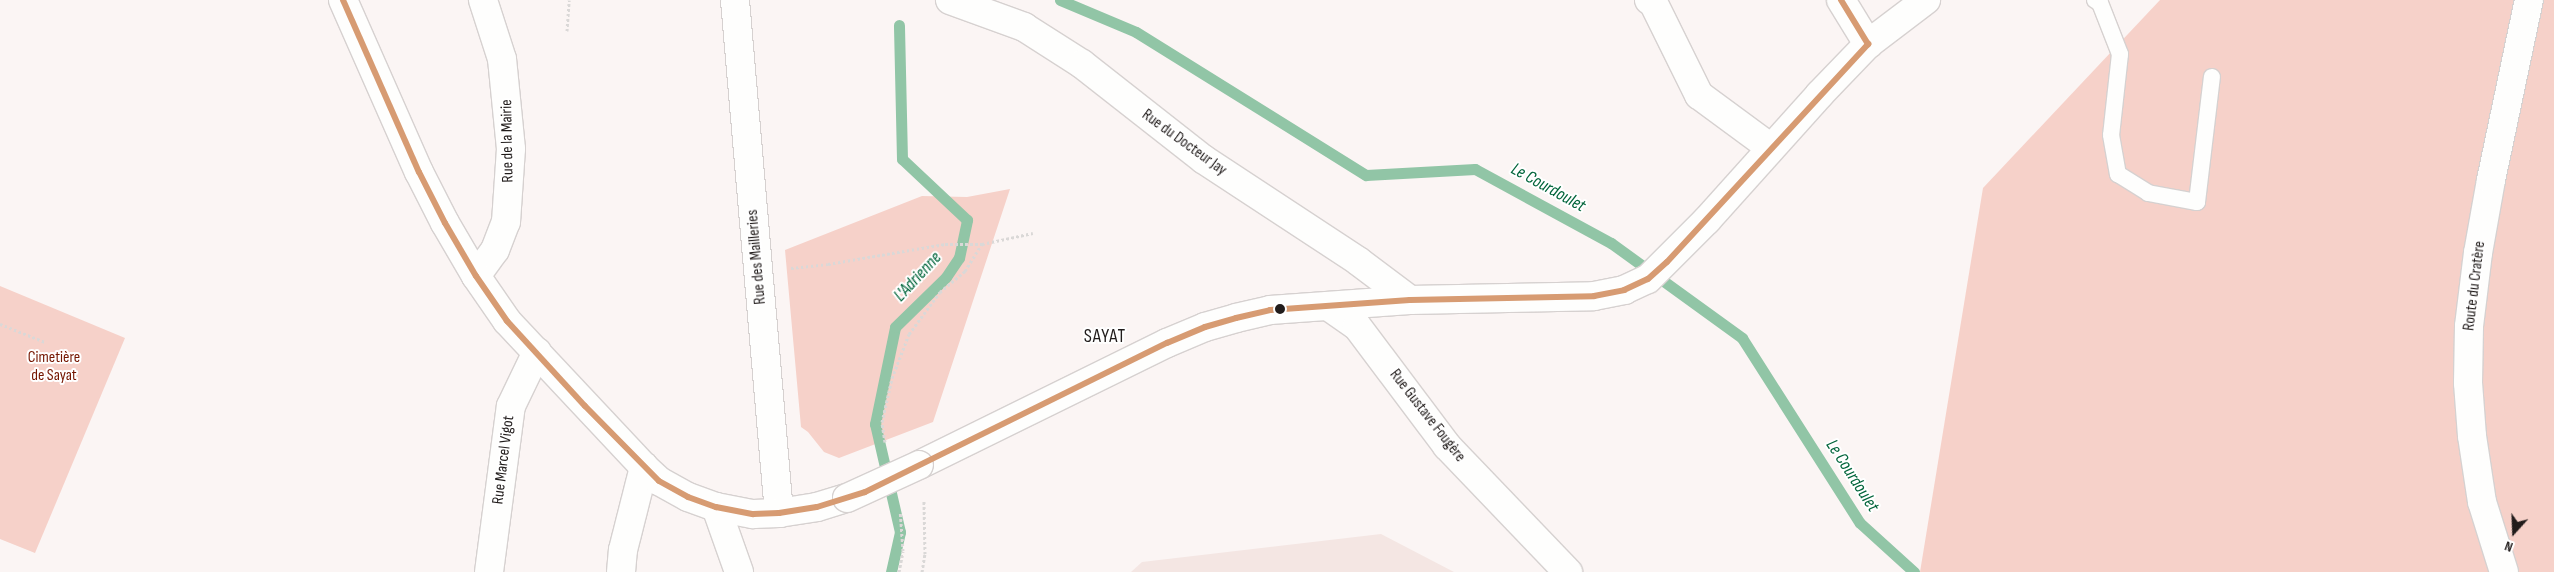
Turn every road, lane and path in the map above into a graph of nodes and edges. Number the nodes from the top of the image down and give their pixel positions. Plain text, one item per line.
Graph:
1 (343, 0) edge
2 (483, 0) edge
3 (569, 0) edge
4 (734, 0) edge
5 (950, 0) edge
6 (1649, 0) edge
7 (1840, 0) edge
8 (1926, 0) edge
9 (2095, 0) edge
10 (2528, 0) edge
11 (567, 31) dead end
12 (1868, 44) junction
13 (2212, 77) dead end
14 (1771, 148) junction
15 (1033, 233) dead end
16 (982, 244) junction
17 (758, 272) junction
18 (476, 276) junction
19 (1410, 300) junction
20 (1328, 306) junction
21 (0, 324) edge
22 (44, 342) dead end
23 (536, 352) junction
24 (886, 451) dead end
25 (922, 464) junction
26 (644, 468) junction
27 (716, 507) junction
28 (899, 510) dead end
29 (779, 513) junction
30 (489, 572) edge
31 (621, 572) edge
32 (739, 572) edge
33 (899, 572) edge
34 (922, 572) edge
35 (1568, 572) edge
36 (2504, 572) edge

1 - 18 street
2 - 18 street, Rue de la Mairie
3 - 11 path
4 - 17 street, Rue des Mailleries
5 - 19 street, Rue du Docteur Jay
6 - 14 street
7 - 12 street
8 - 12 street
9 - 13 lane
10 - 36 street, Route du Cratère
12 - 14 street
14 - 19 street
15 - 16 path
16 - 17 path
16 - 24 path
17 - 29 street, Rue des Mailleries
18 - 23 street
19 - 20 street
20 - 25 street
20 - 35 street, Rue Gustave Fougère
21 - 22 path
23 - 26 street
23 - 30 street, Rue Marcel Vigot
25 - 29 street, bridge
25 - 34 path
26 - 27 street
26 - 31 street
27 - 29 street
27 - 32 street
28 - 33 path

